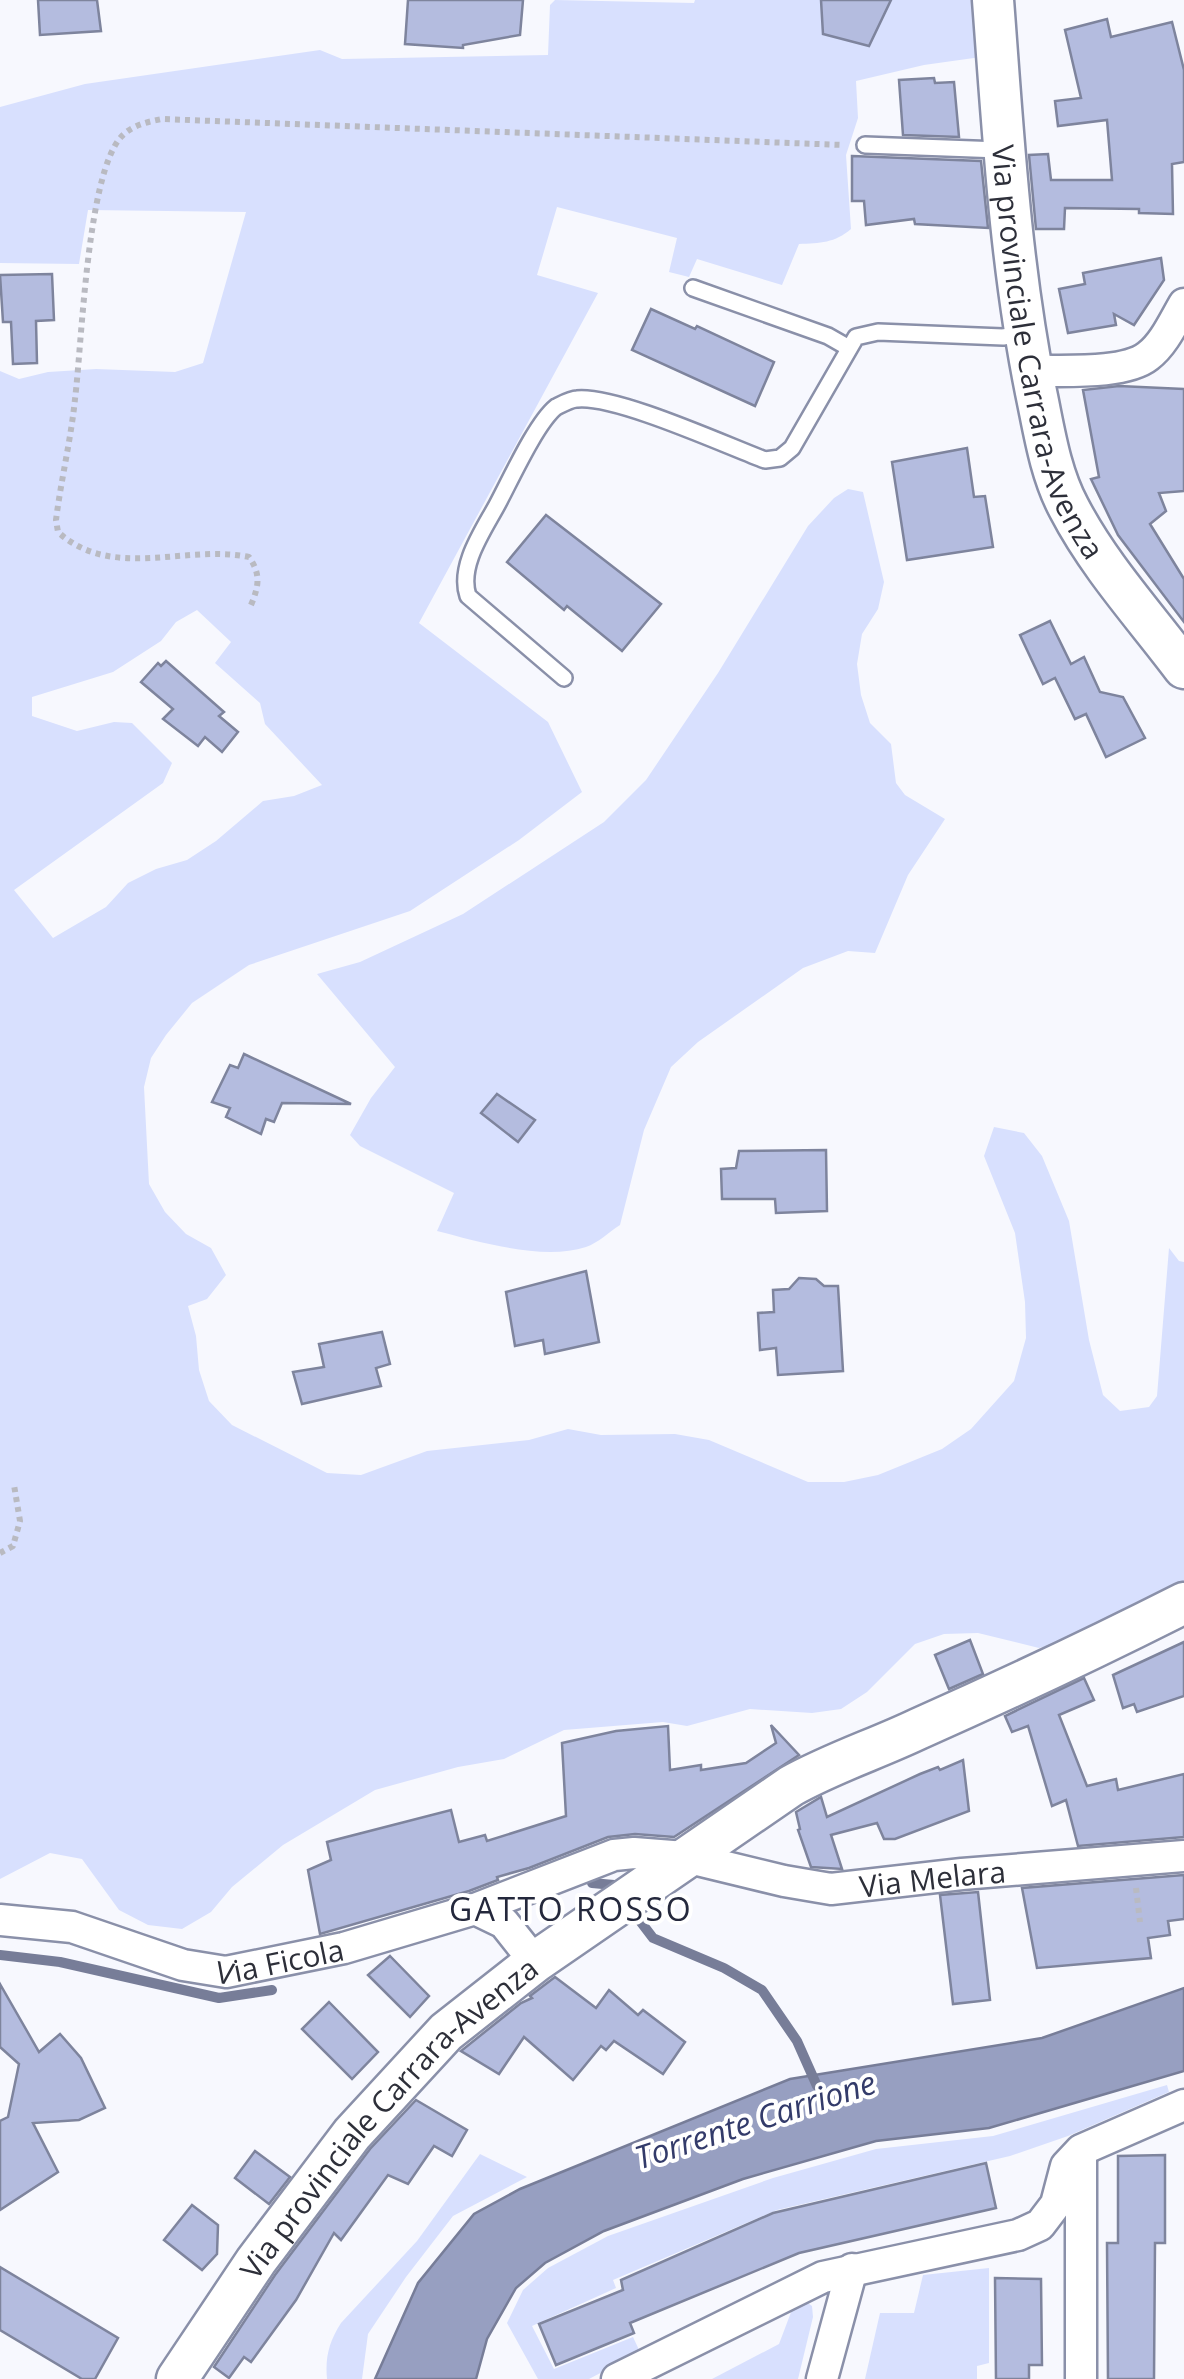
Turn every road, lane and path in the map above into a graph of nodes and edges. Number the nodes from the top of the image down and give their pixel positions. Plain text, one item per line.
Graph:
1 (993, 0) edge
2 (864, 146) joint
3 (1004, 150) junction
4 (693, 288) dead end
5 (1184, 304) edge
6 (849, 348) junction
7 (1029, 352) junction
8 (251, 604) dead end
9 (1184, 668) edge
10 (564, 678) dead end
11 (14, 1485) dead end
12 (0, 1553) edge
13 (1184, 1602) edge
14 (1184, 1856) edge
15 (684, 1857) junction
16 (1134, 1876) dead end
17 (475, 1909) junction
18 (0, 1920) edge
19 (1140, 1922) dead end
20 (535, 1962) junction
21 (1184, 2106) edge
22 (1080, 2150) junction
23 (852, 2269) junction
24 (177, 2379) edge
25 (617, 2379) edge
26 (822, 2379) edge
27 (1081, 2379) edge

1 - 3 main road, Via provinciale Carrara-Avenza
2 - 3 lane
2 - 8 path
3 - 7 main road, Via provinciale Carrara-Avenza
4 - 6 lane
5 - 7 street
6 - 7 lane
6 - 10 lane
7 - 9 main road, Via provinciale Carrara-Avenza
11 - 12 path
13 - 15 main road, Via provinciale Carrara-Avenza
14 - 15 street, Via Melara
15 - 17 street
15 - 20 main road, Via provinciale Carrara-Avenza
16 - 19 path
17 - 18 street, Via Ficola
17 - 20 street
20 - 24 main road, Via provinciale Carrara-Avenza
21 - 22 street
22 - 23 street
22 - 27 street
23 - 25 street
23 - 26 street

